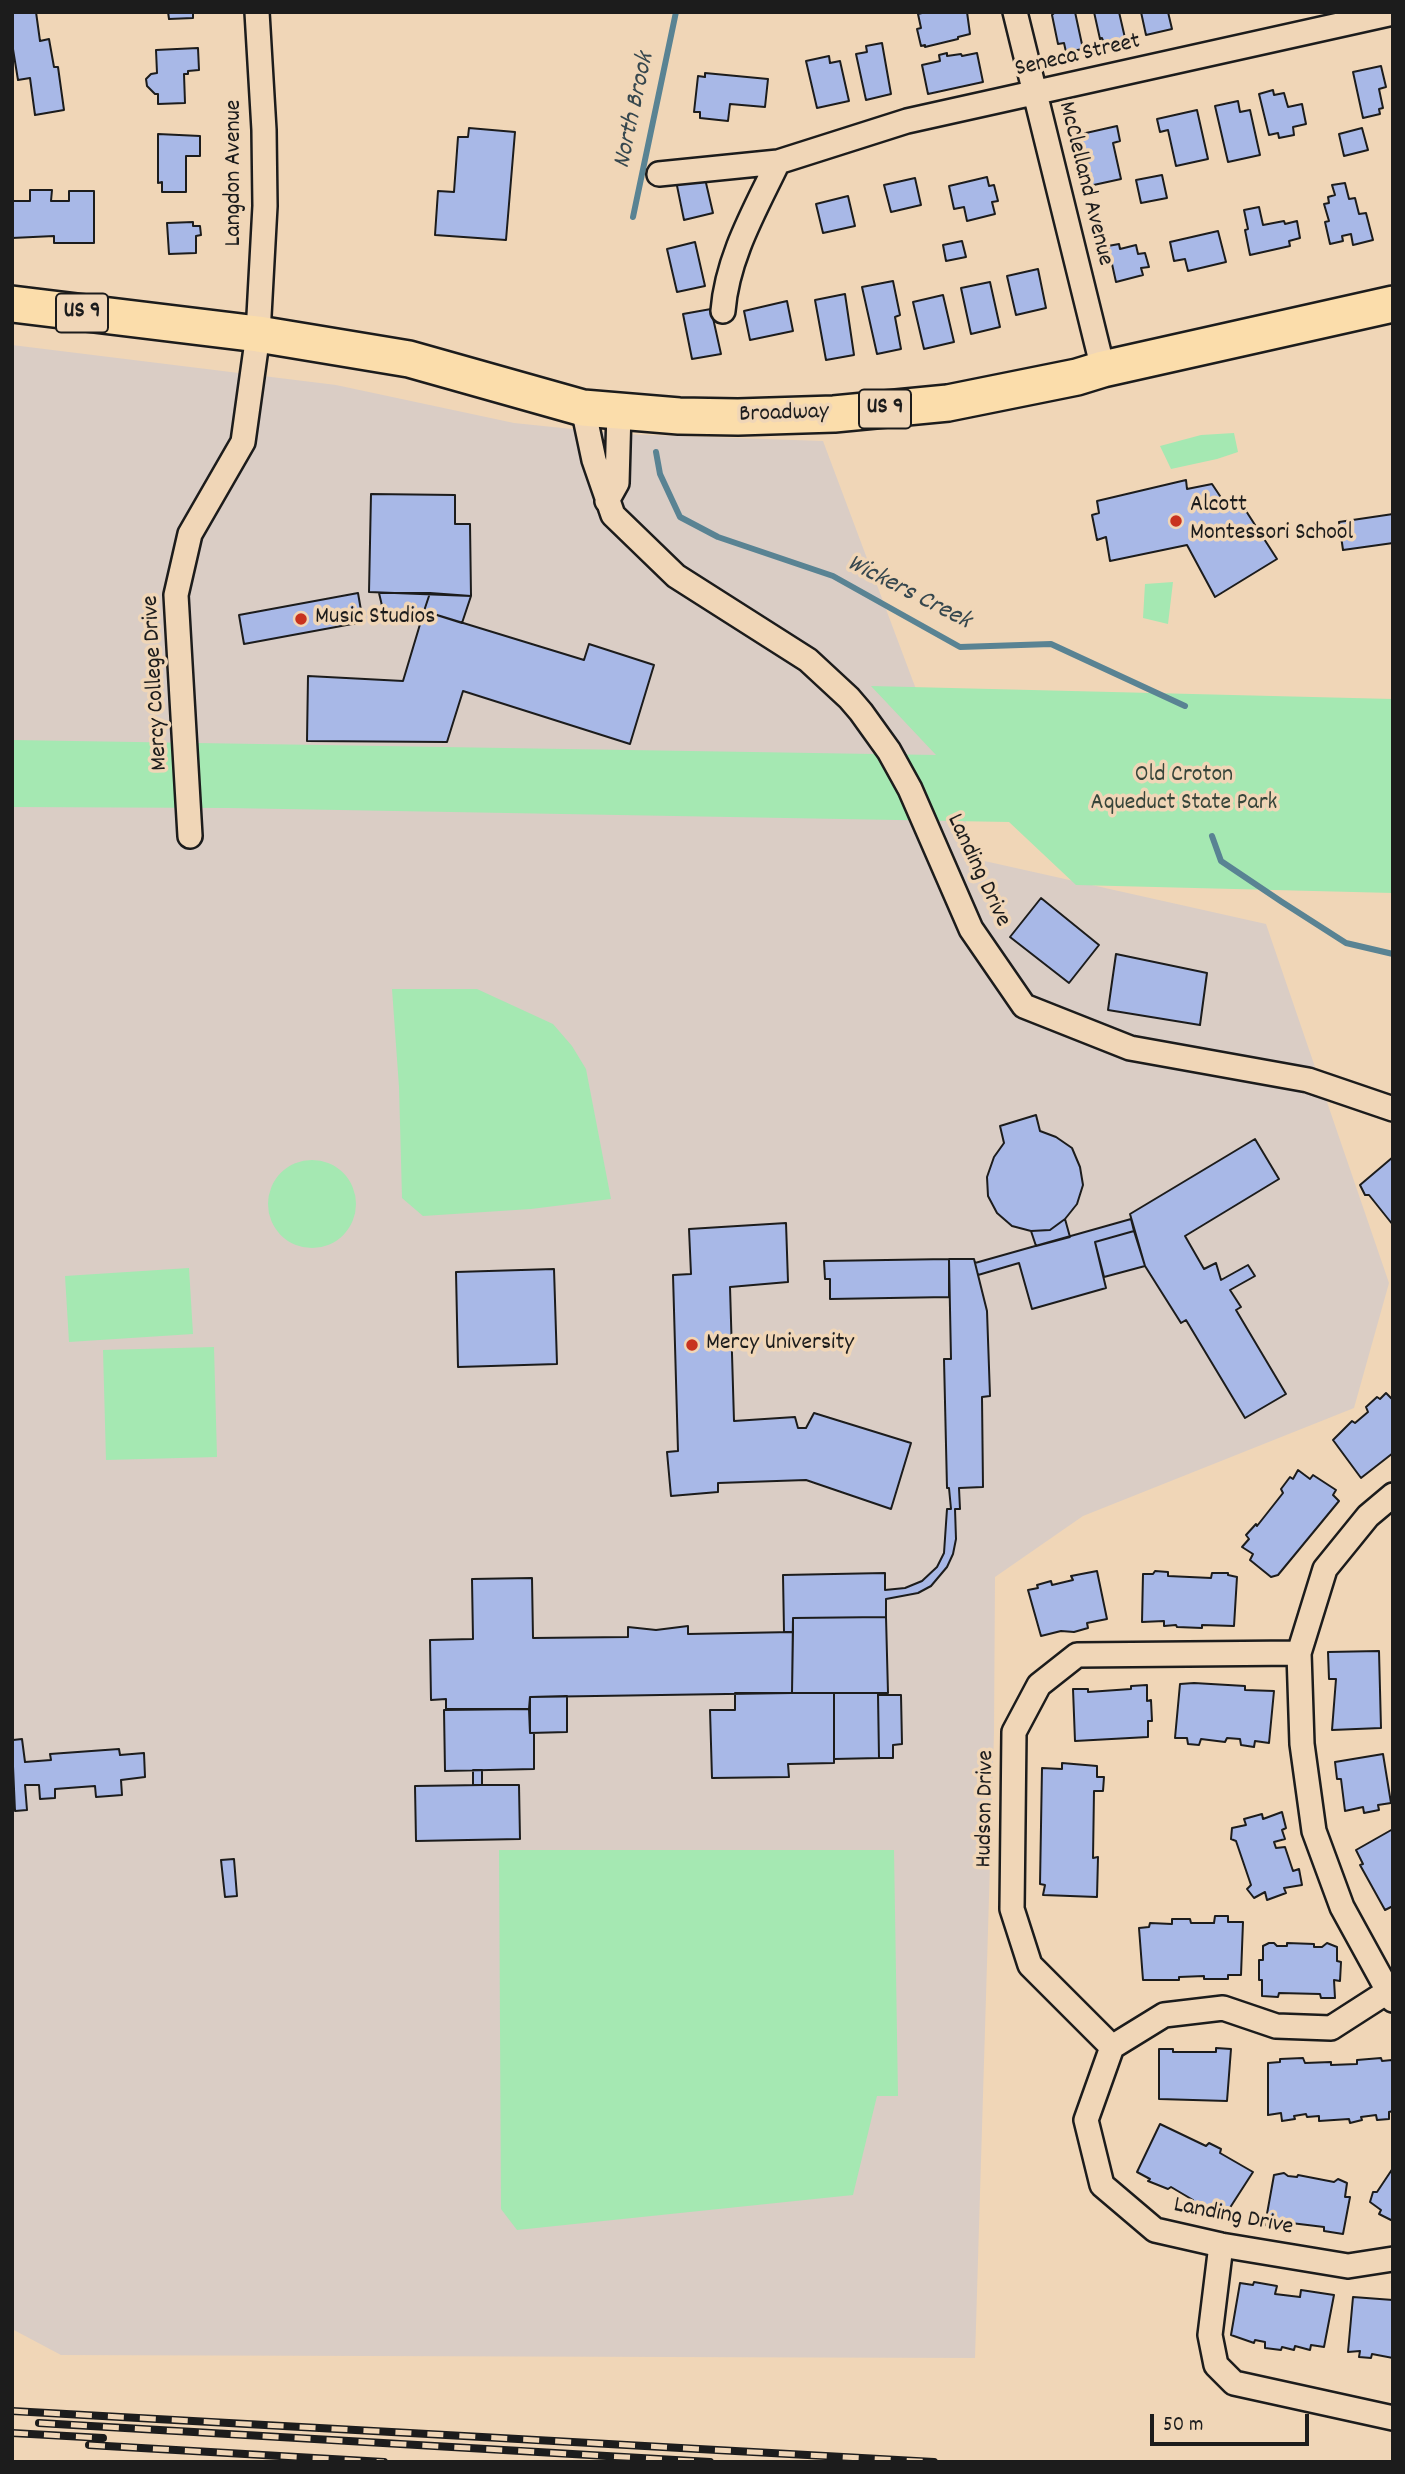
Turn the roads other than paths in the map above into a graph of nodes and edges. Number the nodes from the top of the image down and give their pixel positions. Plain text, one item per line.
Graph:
1 (257, 12) edge
2 (1015, 12) edge
3 (1393, 13) edge
4 (1034, 93) junction
5 (778, 162) junction
6 (659, 174) dead end
7 (12, 304) edge
8 (1393, 304) edge
9 (723, 311) dead end
10 (258, 334) junction
11 (1102, 369) junction
12 (583, 408) junction
13 (619, 411) junction
14 (607, 500) junction
15 (190, 836) dead end
16 (1393, 1109) edge
17 (1393, 1495) edge
18 (1299, 1653) junction
19 (1390, 1996) edge
20 (1112, 2047) junction
21 (1221, 2245) junction
22 (1393, 2259) edge
23 (1393, 2418) edge

1 - 10 street, Langdon Avenue
2 - 4 street, McClelland Avenue
3 - 4 street, Seneca Street
4 - 5 street, Seneca Street
4 - 11 street, McClelland Avenue
5 - 6 street, Seneca Street
5 - 9 street
7 - 10 main road, US 9
8 - 11 main road, Broadway / US 9
10 - 12 main road, Broadway / US 9
10 - 15 street, Mercy College Drive
11 - 13 main road, Broadway / US 9
12 - 13 main road, Broadway / US 9
12 - 14 street, Landing Drive
13 - 14 street
14 - 16 street, Landing Drive
17 - 18 street
18 - 19 street
18 - 20 street, Hudson Drive
19 - 20 street
20 - 21 street, Landing Drive
21 - 22 street, Landing Drive
21 - 23 street

